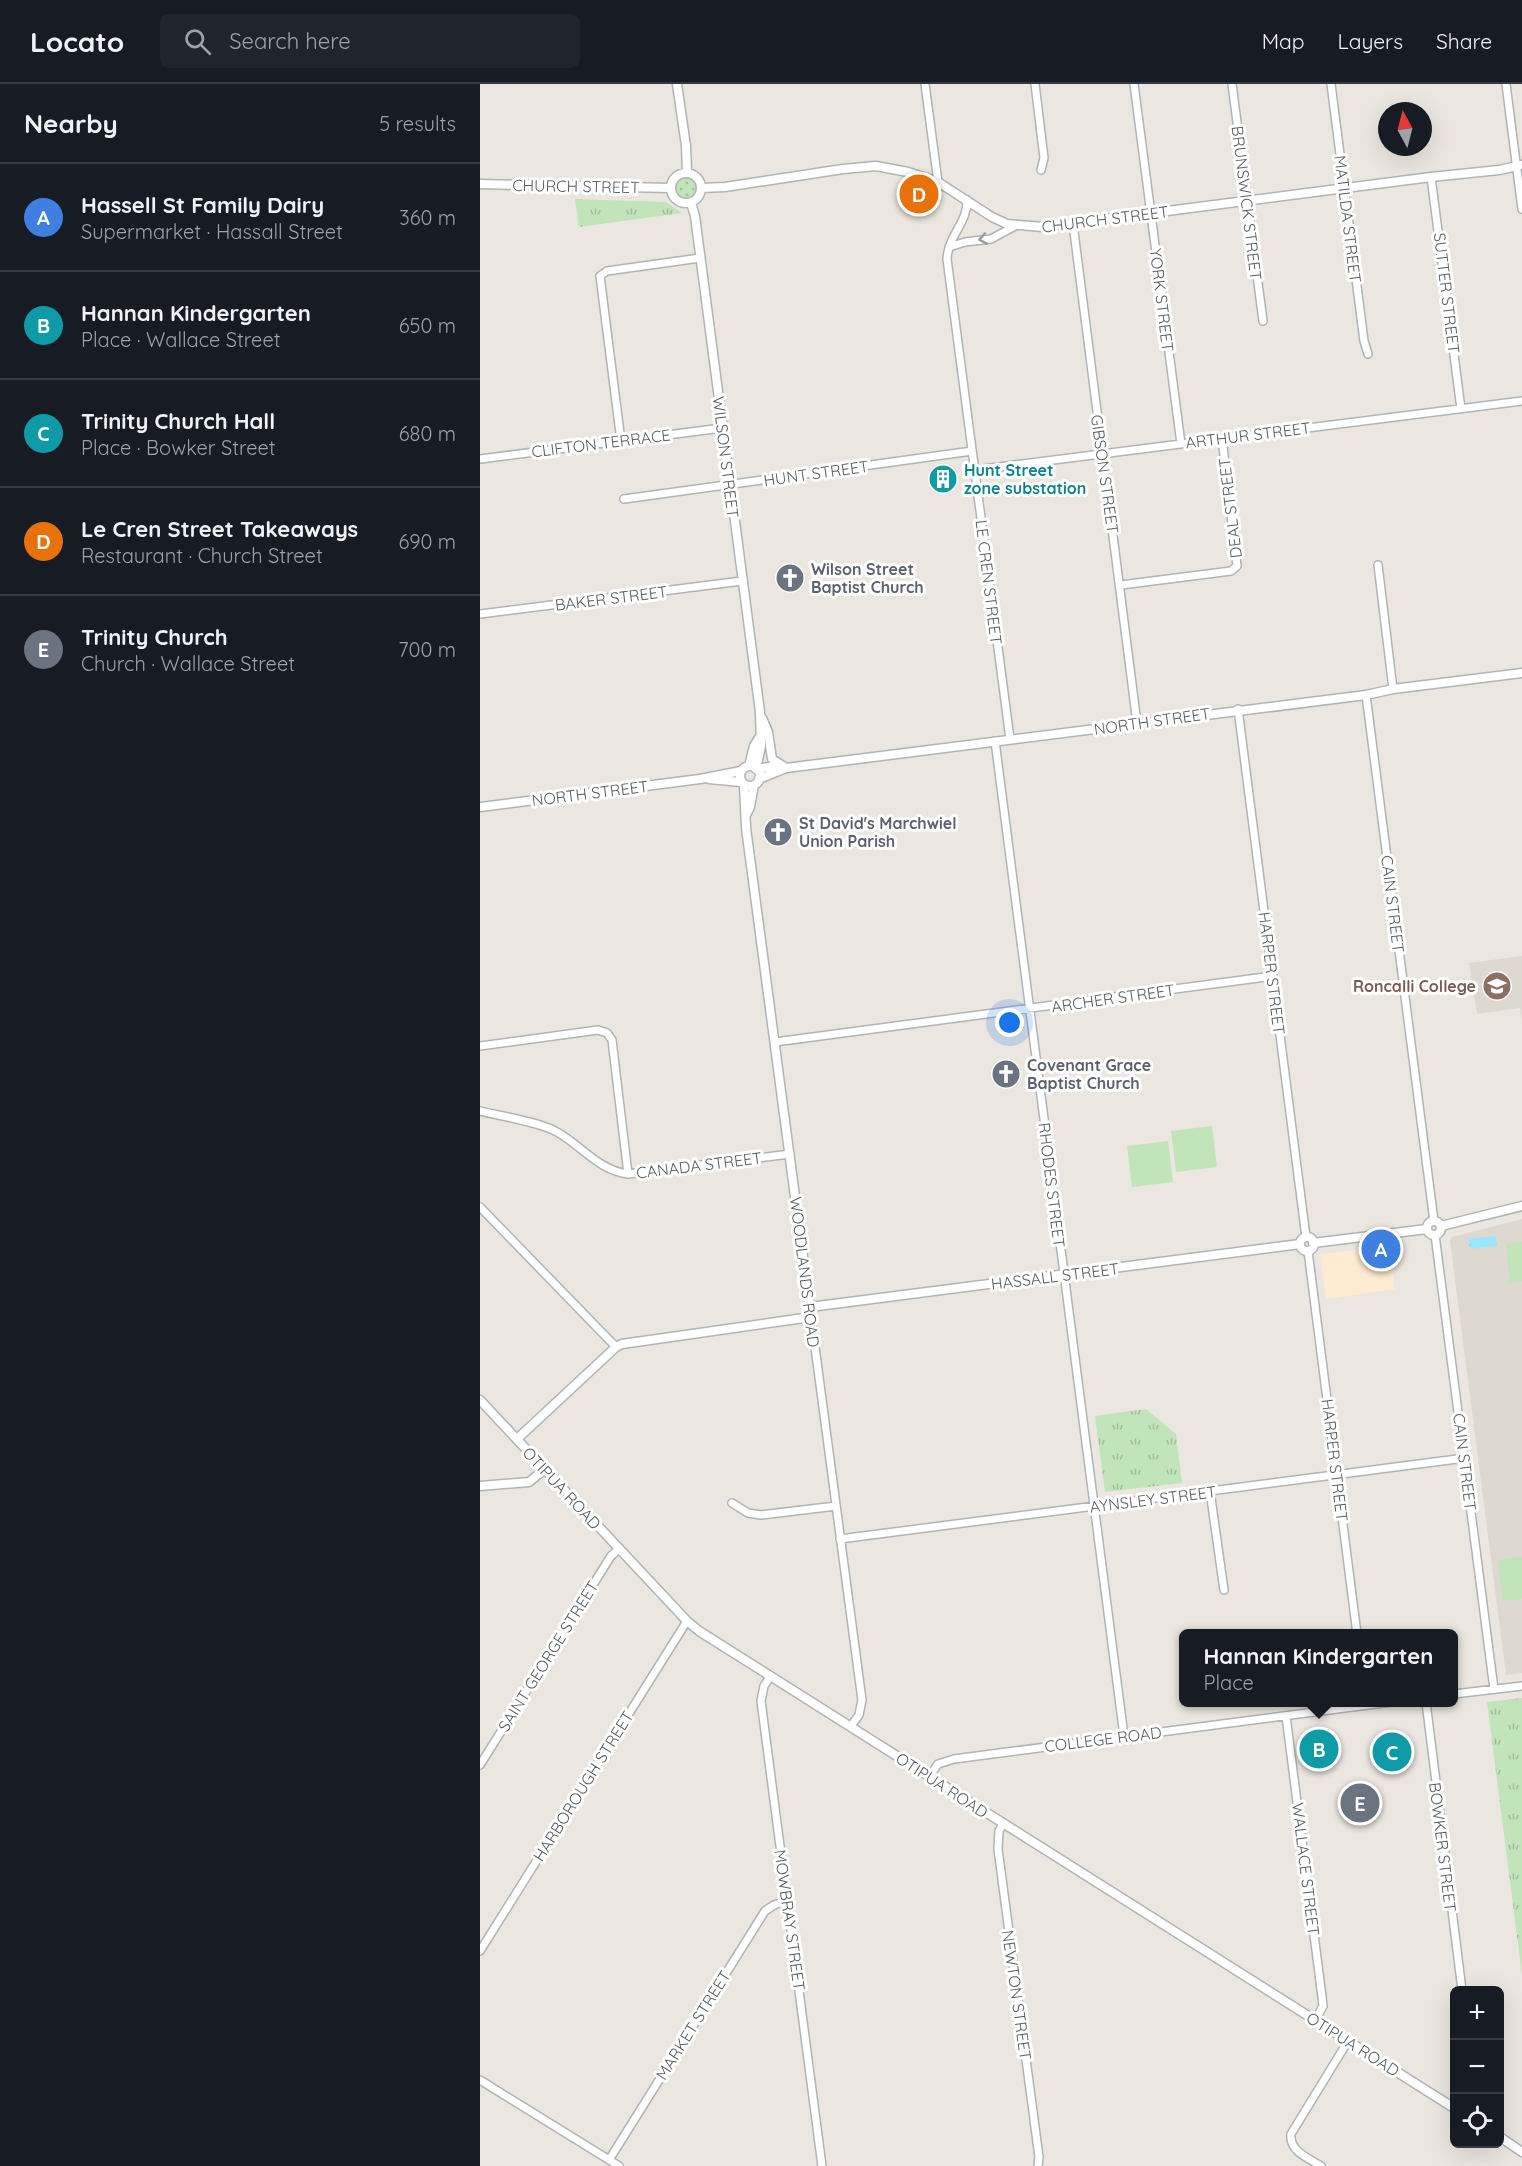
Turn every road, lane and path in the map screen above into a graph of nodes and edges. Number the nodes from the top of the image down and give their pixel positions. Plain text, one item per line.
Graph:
1 (677, 84) edge
2 (925, 84) edge
3 (1035, 84) edge
4 (1134, 84) edge
5 (1232, 84) edge
6 (1331, 84) edge
7 (1506, 84) edge
8 (1520, 166) edge
9 (1041, 170) dead end
10 (687, 173) junction
11 (1431, 177) junction
12 (938, 182) junction
13 (480, 184) edge
14 (671, 188) junction
15 (701, 188) junction
16 (1344, 188) junction
17 (968, 200) junction
18 (1247, 201) junction
19 (691, 203) junction
20 (1522, 210) edge
21 (1150, 214) junction
22 (1073, 224) junction
23 (1015, 226) junction
24 (949, 247) junction
25 (700, 258) junction
26 (1263, 321) dead end
27 (1368, 354) dead end
28 (1522, 401) edge
29 (1461, 409) junction
30 (722, 428) junction
31 (1222, 438) junction
32 (621, 441) junction
33 (1181, 444) junction
34 (972, 452) junction
35 (1102, 454) junction
36 (480, 459) edge
37 (975, 470) junction
38 (729, 484) junction
39 (624, 500) dead end
40 (1378, 565) dead end
41 (742, 581) junction
42 (1120, 585) junction
43 (480, 614) edge
44 (1522, 673) edge
45 (1393, 689) junction
46 (1366, 694) junction
47 (1239, 710) junction
48 (760, 712) junction
49 (1137, 723) junction
50 (1010, 739) junction
51 (995, 741) junction
52 (784, 768) junction
53 (751, 769) junction
54 (700, 779) junction
55 (757, 782) junction
56 (743, 783) junction
57 (480, 807) edge
58 (746, 815) junction
59 (1273, 976) junction
60 (1029, 1008) junction
61 (775, 1042) junction
62 (480, 1046) edge
63 (480, 1111) edge
64 (790, 1154) junction
65 (628, 1174) junction
66 (1522, 1206) edge
67 (480, 1207) edge
68 (1437, 1224) junction
69 (1427, 1228) junction
70 (1435, 1235) junction
71 (1306, 1241) junction
72 (1308, 1251) joint
73 (1064, 1275) junction
74 (810, 1307) junction
75 (811, 1317) junction
76 (616, 1347) junction
77 (480, 1400) edge
78 (517, 1439) junction
79 (1465, 1458) junction
80 (545, 1469) junction
81 (1336, 1475) junction
82 (480, 1486) edge
83 (1210, 1491) junction
84 (732, 1503) dead end
85 (836, 1506) junction
86 (1093, 1506) junction
87 (840, 1539) junction
88 (619, 1549) junction
89 (1224, 1590) dead end
90 (687, 1621) junction
91 (1356, 1629) edge
92 (770, 1677) junction
93 (1522, 1686) edge
94 (1494, 1689) junction
95 (1458, 1694) edge
96 (1346, 1707) edge
97 (1427, 1707) edge
98 (1286, 1716) junction
99 (851, 1726) junction
100 (1124, 1736) junction
101 (480, 1765) edge
102 (929, 1777) junction
103 (1003, 1824) junction
104 (787, 1901) junction
105 (480, 1951) edge
106 (1462, 1986) edge
107 (1315, 2020) junction
108 (1348, 2042) junction
109 (480, 2080) edge
110 (1450, 2105) edge
111 (1504, 2140) edge
112 (1522, 2151) edge
113 (609, 2160) junction
114 (619, 2166) edge
115 (822, 2166) edge
116 (1038, 2166) edge
117 (1321, 2166) edge

1 - 10 street
2 - 12 street
3 - 9 street
4 - 21 street, YORK STREET
5 - 18 street, BRUNSWICK STREET
6 - 16 street, MATILDA STREET
7 - 8 street
8 - 11 street, CHURCH STREET
8 - 20 street
10 - 14 street
10 - 15 street
11 - 16 street, CHURCH STREET
11 - 29 street, SUTTER STREET
12 - 15 street, CHURCH STREET
12 - 17 street, CHURCH STREET
13 - 14 street, CHURCH STREET
14 - 19 street
15 - 19 street
16 - 18 street, CHURCH STREET
16 - 27 street, MATILDA STREET
17 - 23 street, CHURCH STREET
17 - 24 street, LE CREN STREET
18 - 21 street, CHURCH STREET
18 - 26 street, BRUNSWICK STREET
19 - 25 street, WILSON STREET
21 - 22 street, CHURCH STREET
21 - 33 street, YORK STREET
22 - 23 street, CHURCH STREET
22 - 35 street, GIBSON STREET
23 -> 24 street
24 - 34 street, LE CREN STREET
25 - 30 street, WILSON STREET
25 - 32 street
28 - 29 street, ARTHUR STREET
29 - 31 street, ARTHUR STREET
30 - 32 street, CLIFTON TERRACE
30 - 38 street, WILSON STREET
31 - 33 street, ARTHUR STREET
31 - 42 street, DEAL STREET
32 - 36 street, CLIFTON TERRACE
33 - 35 street, ARTHUR STREET
34 - 37 street, LE CREN STREET
34 - 38 street, HUNT STREET
35 - 37 street, ARTHUR STREET
35 - 42 street, GIBSON STREET
37 - 50 street, LE CREN STREET
38 - 39 street, HUNT STREET
38 - 41 street, WILSON STREET
40 - 45 street
41 - 43 street, BAKER STREET
41 - 48 street, WILSON STREET
42 - 49 street, GIBSON STREET
44 - 45 street, NORTH STREET
45 - 46 street, NORTH STREET
46 - 47 street, NORTH STREET
46 - 68 street, CAIN STREET
47 - 49 street, NORTH STREET
47 - 59 street, HARPER STREET
48 - 52 street, WILSON STREET
48 - 53 street, WILSON STREET
49 - 50 street, NORTH STREET
50 - 51 street, NORTH STREET
51 - 52 street, NORTH STREET
51 - 60 street, RHODES STREET
52 - 53 street, NORTH STREET
52 - 55 street, NORTH STREET
53 - 54 street, NORTH STREET
53 - 55 street
53 - 56 street, WOODLANDS ROAD
54 - 56 street, NORTH STREET
54 - 57 street, NORTH STREET
55 - 56 street, NORTH STREET
55 - 58 street, WOODLANDS ROAD
56 - 58 street, WOODLANDS ROAD
58 - 61 street, WOODLANDS ROAD
59 - 60 street, ARCHER STREET
59 - 71 street, HARPER STREET
60 - 61 street, ARCHER STREET
60 - 73 street, RHODES STREET
61 - 64 street, WOODLANDS ROAD
62 - 65 street
63 - 65 street, CANADA STREET
64 - 65 street, CANADA STREET
64 - 74 street, WOODLANDS ROAD
66 - 68 street
67 - 76 street
68 - 69 street
68 - 70 street
69 - 70 street
69 - 71 street, HASSALL STREET
70 - 79 street, CAIN STREET
71 - 72 street
71 - 73 street, HASSALL STREET
72 - 81 street, HARPER STREET
73 - 74 street, HASSALL STREET
73 - 86 street, RHODES STREET
74 - 75 street, WOODLANDS ROAD
75 - 76 street
75 - 85 street, WOODLANDS ROAD
76 - 78 street
77 - 78 street, OTIPUA ROAD
78 - 80 street, OTIPUA ROAD
79 - 81 street, AYNSLEY STREET
79 - 94 street, CAIN STREET
80 - 82 street
80 - 88 street, OTIPUA ROAD
81 - 83 street, AYNSLEY STREET
81 - 91 street, HARPER STREET
83 - 86 street, AYNSLEY STREET
83 - 89 street
84 - 85 street
85 - 87 street, WOODLANDS ROAD
86 - 87 street, AYNSLEY STREET
86 - 100 street, RHODES STREET
87 - 99 street, WOODLANDS ROAD
88 - 90 street, OTIPUA ROAD
88 - 101 street, SAINT GEORGE STREET
90 - 92 street, OTIPUA ROAD
90 - 105 street, HARBOROUGH STREET
92 - 99 street, OTIPUA ROAD
92 - 104 street, MOWBRAY STREET
93 - 94 street
94 - 95 street
96 - 98 street, COLLEGE ROAD
97 - 106 street, BOWKER STREET
98 - 100 street, COLLEGE ROAD
98 - 107 street, WALLACE STREET
99 - 102 street, OTIPUA ROAD
100 - 102 street, COLLEGE ROAD
102 - 103 street, OTIPUA ROAD
103 - 107 street, OTIPUA ROAD
103 - 116 street, NEWTON STREET
104 - 113 street, MARKET STREET
104 - 115 street, MOWBRAY STREET
107 - 108 street, OTIPUA ROAD
108 - 110 street, OTIPUA ROAD
108 - 117 street
109 - 113 street
111 - 112 street
113 - 114 street

